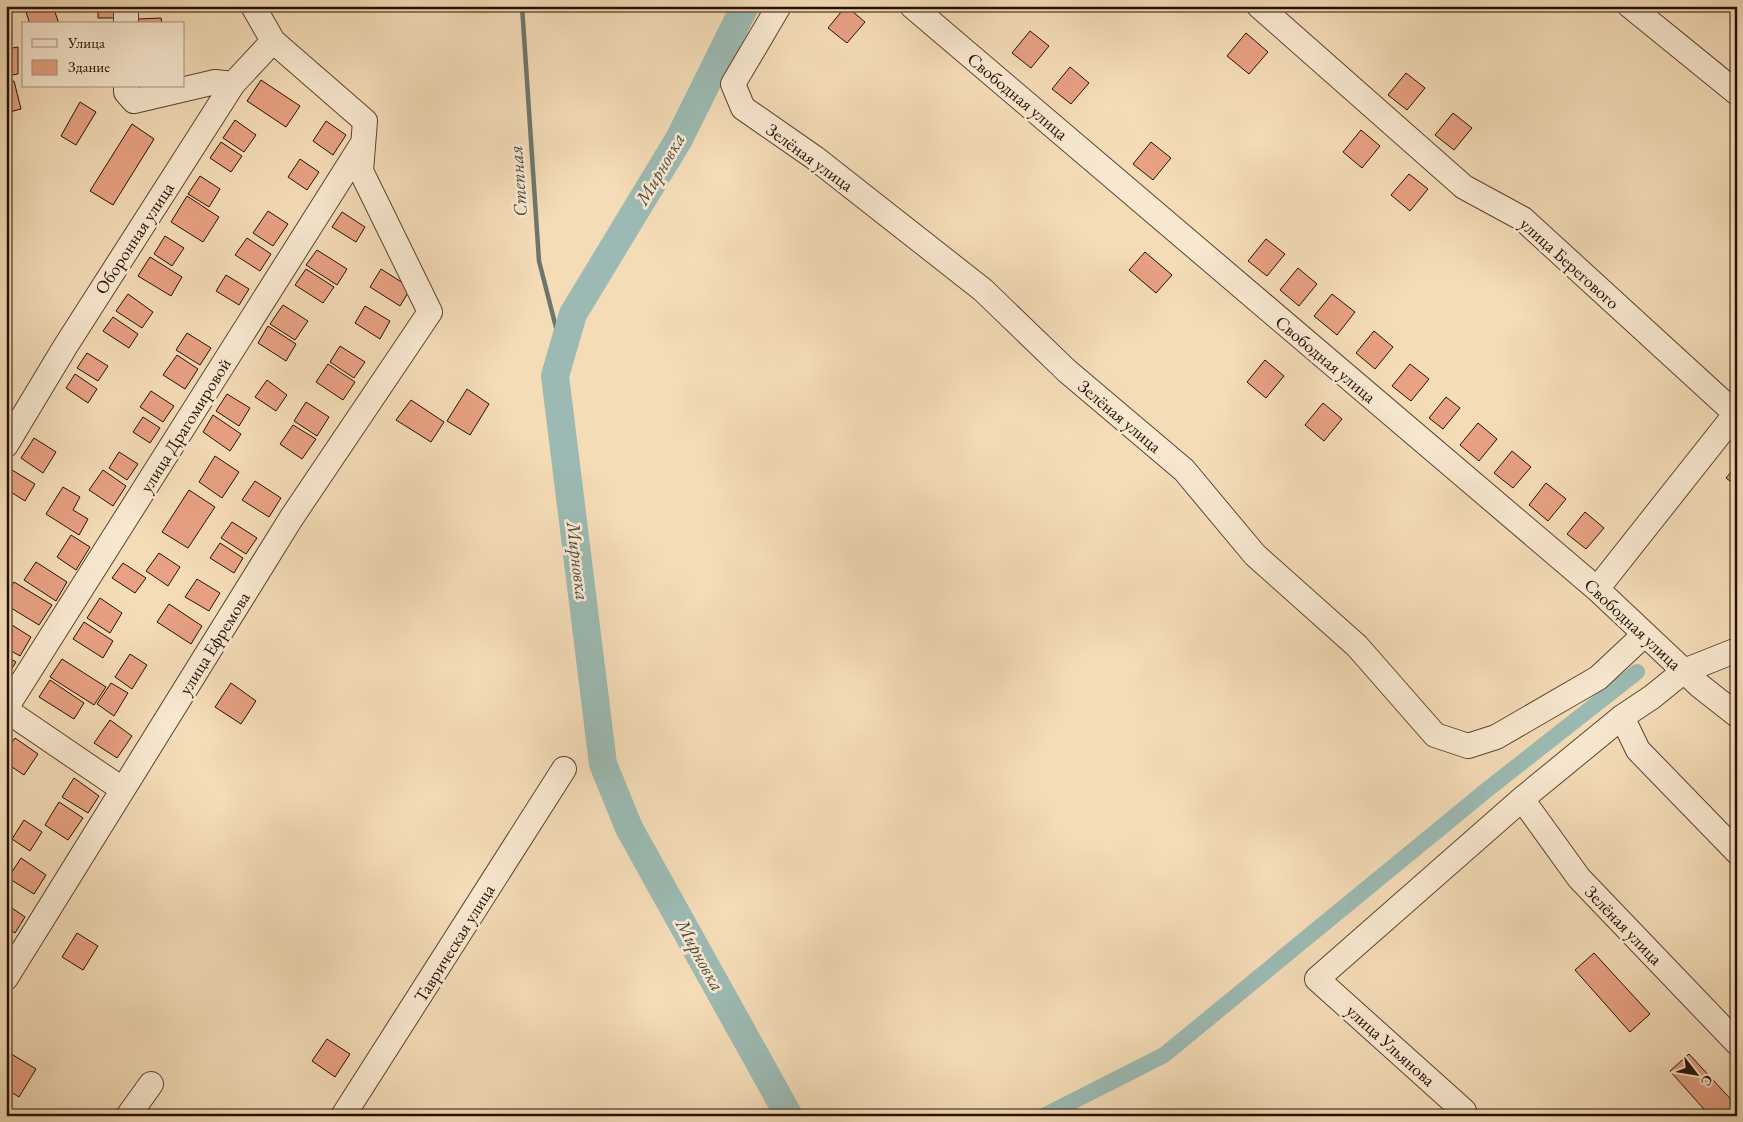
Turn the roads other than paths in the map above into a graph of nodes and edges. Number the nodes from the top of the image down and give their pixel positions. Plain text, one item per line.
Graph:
1 (126, 6) edge
2 (252, 6) edge
3 (780, 6) edge
4 (912, 6) edge
5 (1259, 6) edge
6 (1630, 6) edge
7 (126, 22) edge
8 (274, 41) junction
9 (233, 84) junction
10 (126, 88) edge
11 (1737, 93) edge
12 (363, 142) junction
13 (1736, 414) edge
14 (6, 444) edge
15 (1597, 589) junction
16 (1645, 634) junction
17 (1737, 650) edge
18 (1684, 671) junction
19 (6, 709) edge
20 (1737, 715) edge
21 (1622, 717) junction
22 (564, 769) dead end
23 (122, 789) junction
24 (1522, 799) junction
25 (1737, 852) edge
26 (6, 978) edge
27 (1737, 1043) edge
28 (151, 1084) dead end
29 (1464, 1112) dead end
30 (128, 1116) edge
31 (343, 1116) edge

1 - 7 street
2 - 8 street
3 - 16 street, Зелёная улица
4 - 15 street, Свободная улица
5 - 13 street, улица Берегового
6 - 11 street
8 - 9 street, Оборонная улица
8 - 12 street
9 - 10 street
9 - 14 street, Оборонная улица
12 - 19 street, улица Драгомировой
12 - 23 street, улица Ефремова
13 - 15 street
15 - 16 street, Свободная улица
16 - 18 street, Свободная улица
17 - 18 street
18 - 20 street, Свободная улица
18 - 21 street
19 - 23 street
21 - 24 street
21 - 25 street
22 - 31 street, Таврическая улица
23 - 26 street, улица Ефремова
24 - 27 street, Зелёная улица
24 - 29 street, улица Ульянова
28 - 30 street

